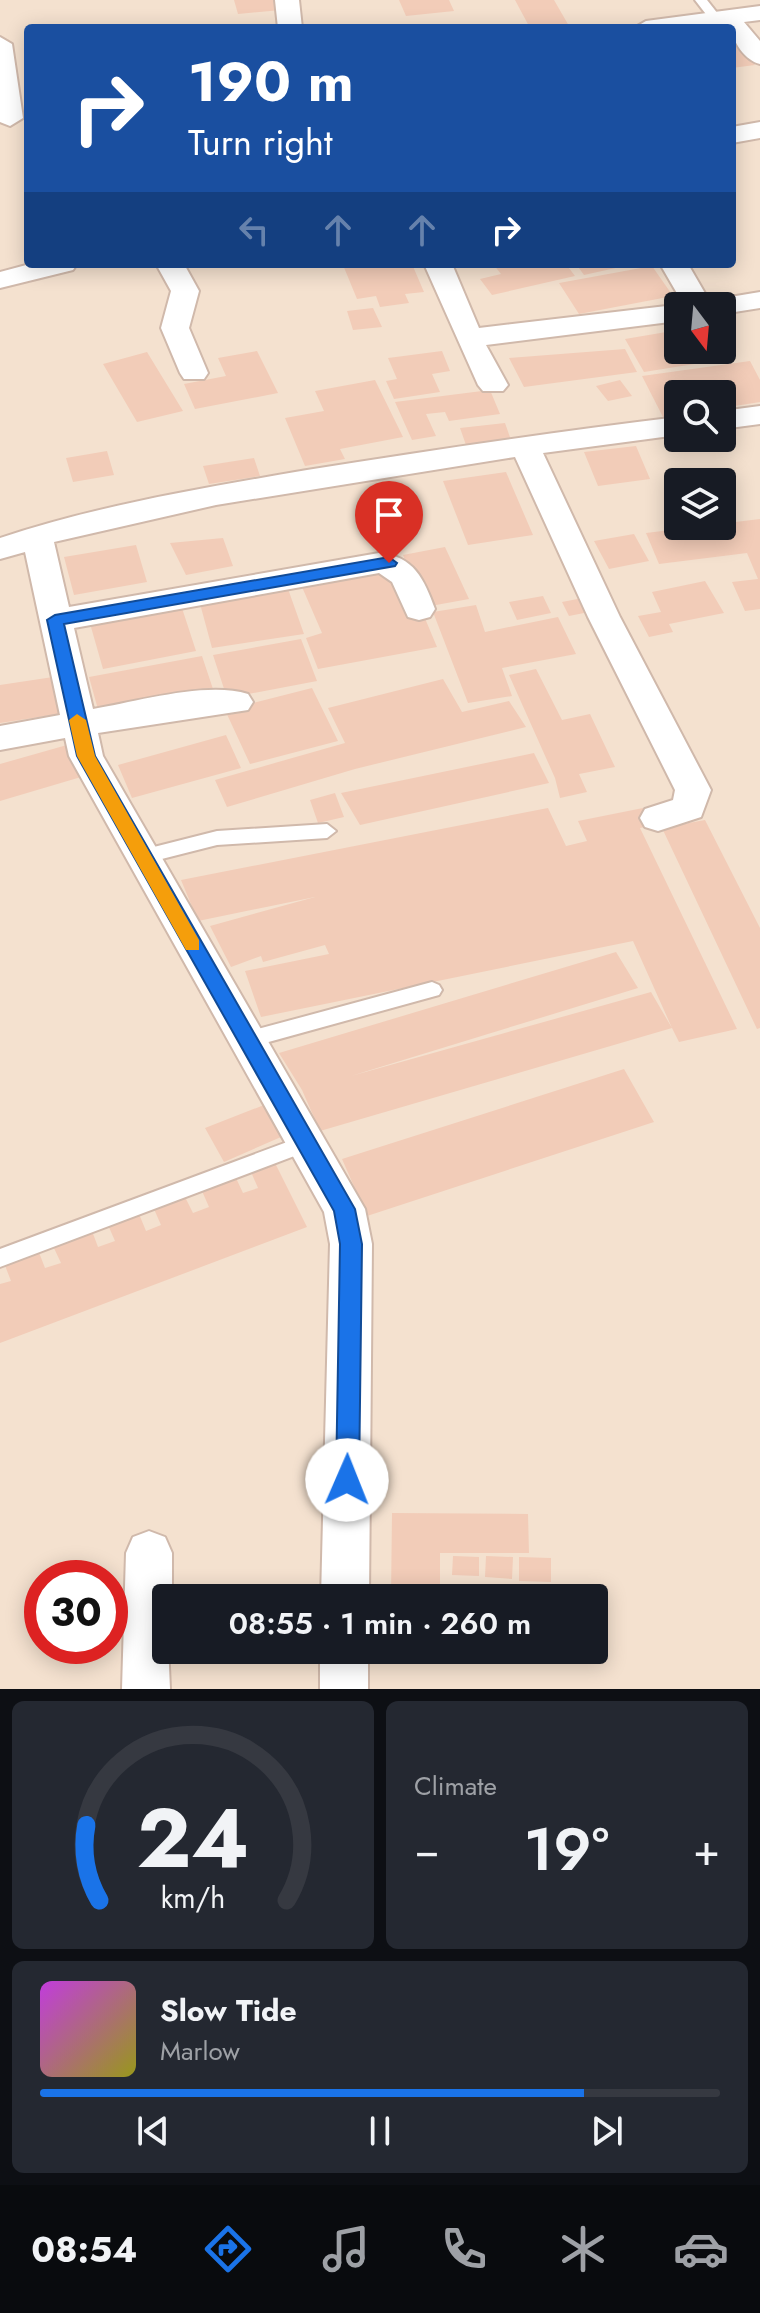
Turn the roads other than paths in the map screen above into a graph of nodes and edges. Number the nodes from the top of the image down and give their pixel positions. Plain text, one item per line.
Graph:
1 (287, 0) edge
2 (715, 12) edge
3 (760, 13) edge
4 (290, 24) edge
5 (663, 24) edge
6 (736, 33) edge
7 (0, 44) edge
8 (760, 57) edge
9 (13, 118) edge
10 (760, 130) edge
11 (736, 134) edge
12 (47, 268) edge
13 (172, 268) edge
14 (440, 268) edge
15 (676, 268) edge
16 (0, 280) edge
17 (690, 292) edge
18 (760, 300) edge
19 (736, 304) edge
20 (664, 315) edge
21 (470, 338) junction
22 (194, 373) dead end
23 (493, 385) dead end
24 (760, 415) edge
25 (736, 418) edge
26 (664, 428) edge
27 (524, 445) junction
28 (37, 536) junction
29 (0, 549) edge
30 (419, 609) dead end
31 (55, 620) junction
32 (236, 702) dead end
33 (78, 722) junction
34 (0, 738) edge
35 (658, 818) dead end
36 (327, 831) dead end
37 (142, 857) junction
38 (432, 990) dead end
39 (247, 1040) junction
40 (306, 1143) junction
41 (0, 1258) edge
42 (149, 1553) dead end
43 (345, 1584) edge
44 (344, 1664) edge
45 (146, 1689) edge
46 (344, 1689) edge

1 - 4 street
2 - 3 street
2 - 5 street
6 - 8 street
7 - 9 street
10 - 11 street
12 - 16 street
13 - 22 street
14 - 21 street
15 - 17 street
18 - 19 street
20 - 21 street
21 - 23 street
24 - 25 street
26 - 27 street
27 - 28 street
27 - 35 street
28 - 29 street
28 - 31 street
30 - 31 street
31 - 33 street
32 - 33 street
33 - 34 street
33 - 37 street
36 - 37 lane
37 - 39 street
38 - 39 lane
39 - 40 street
40 - 41 lane
40 - 43 street
42 - 45 street
44 - 46 street

